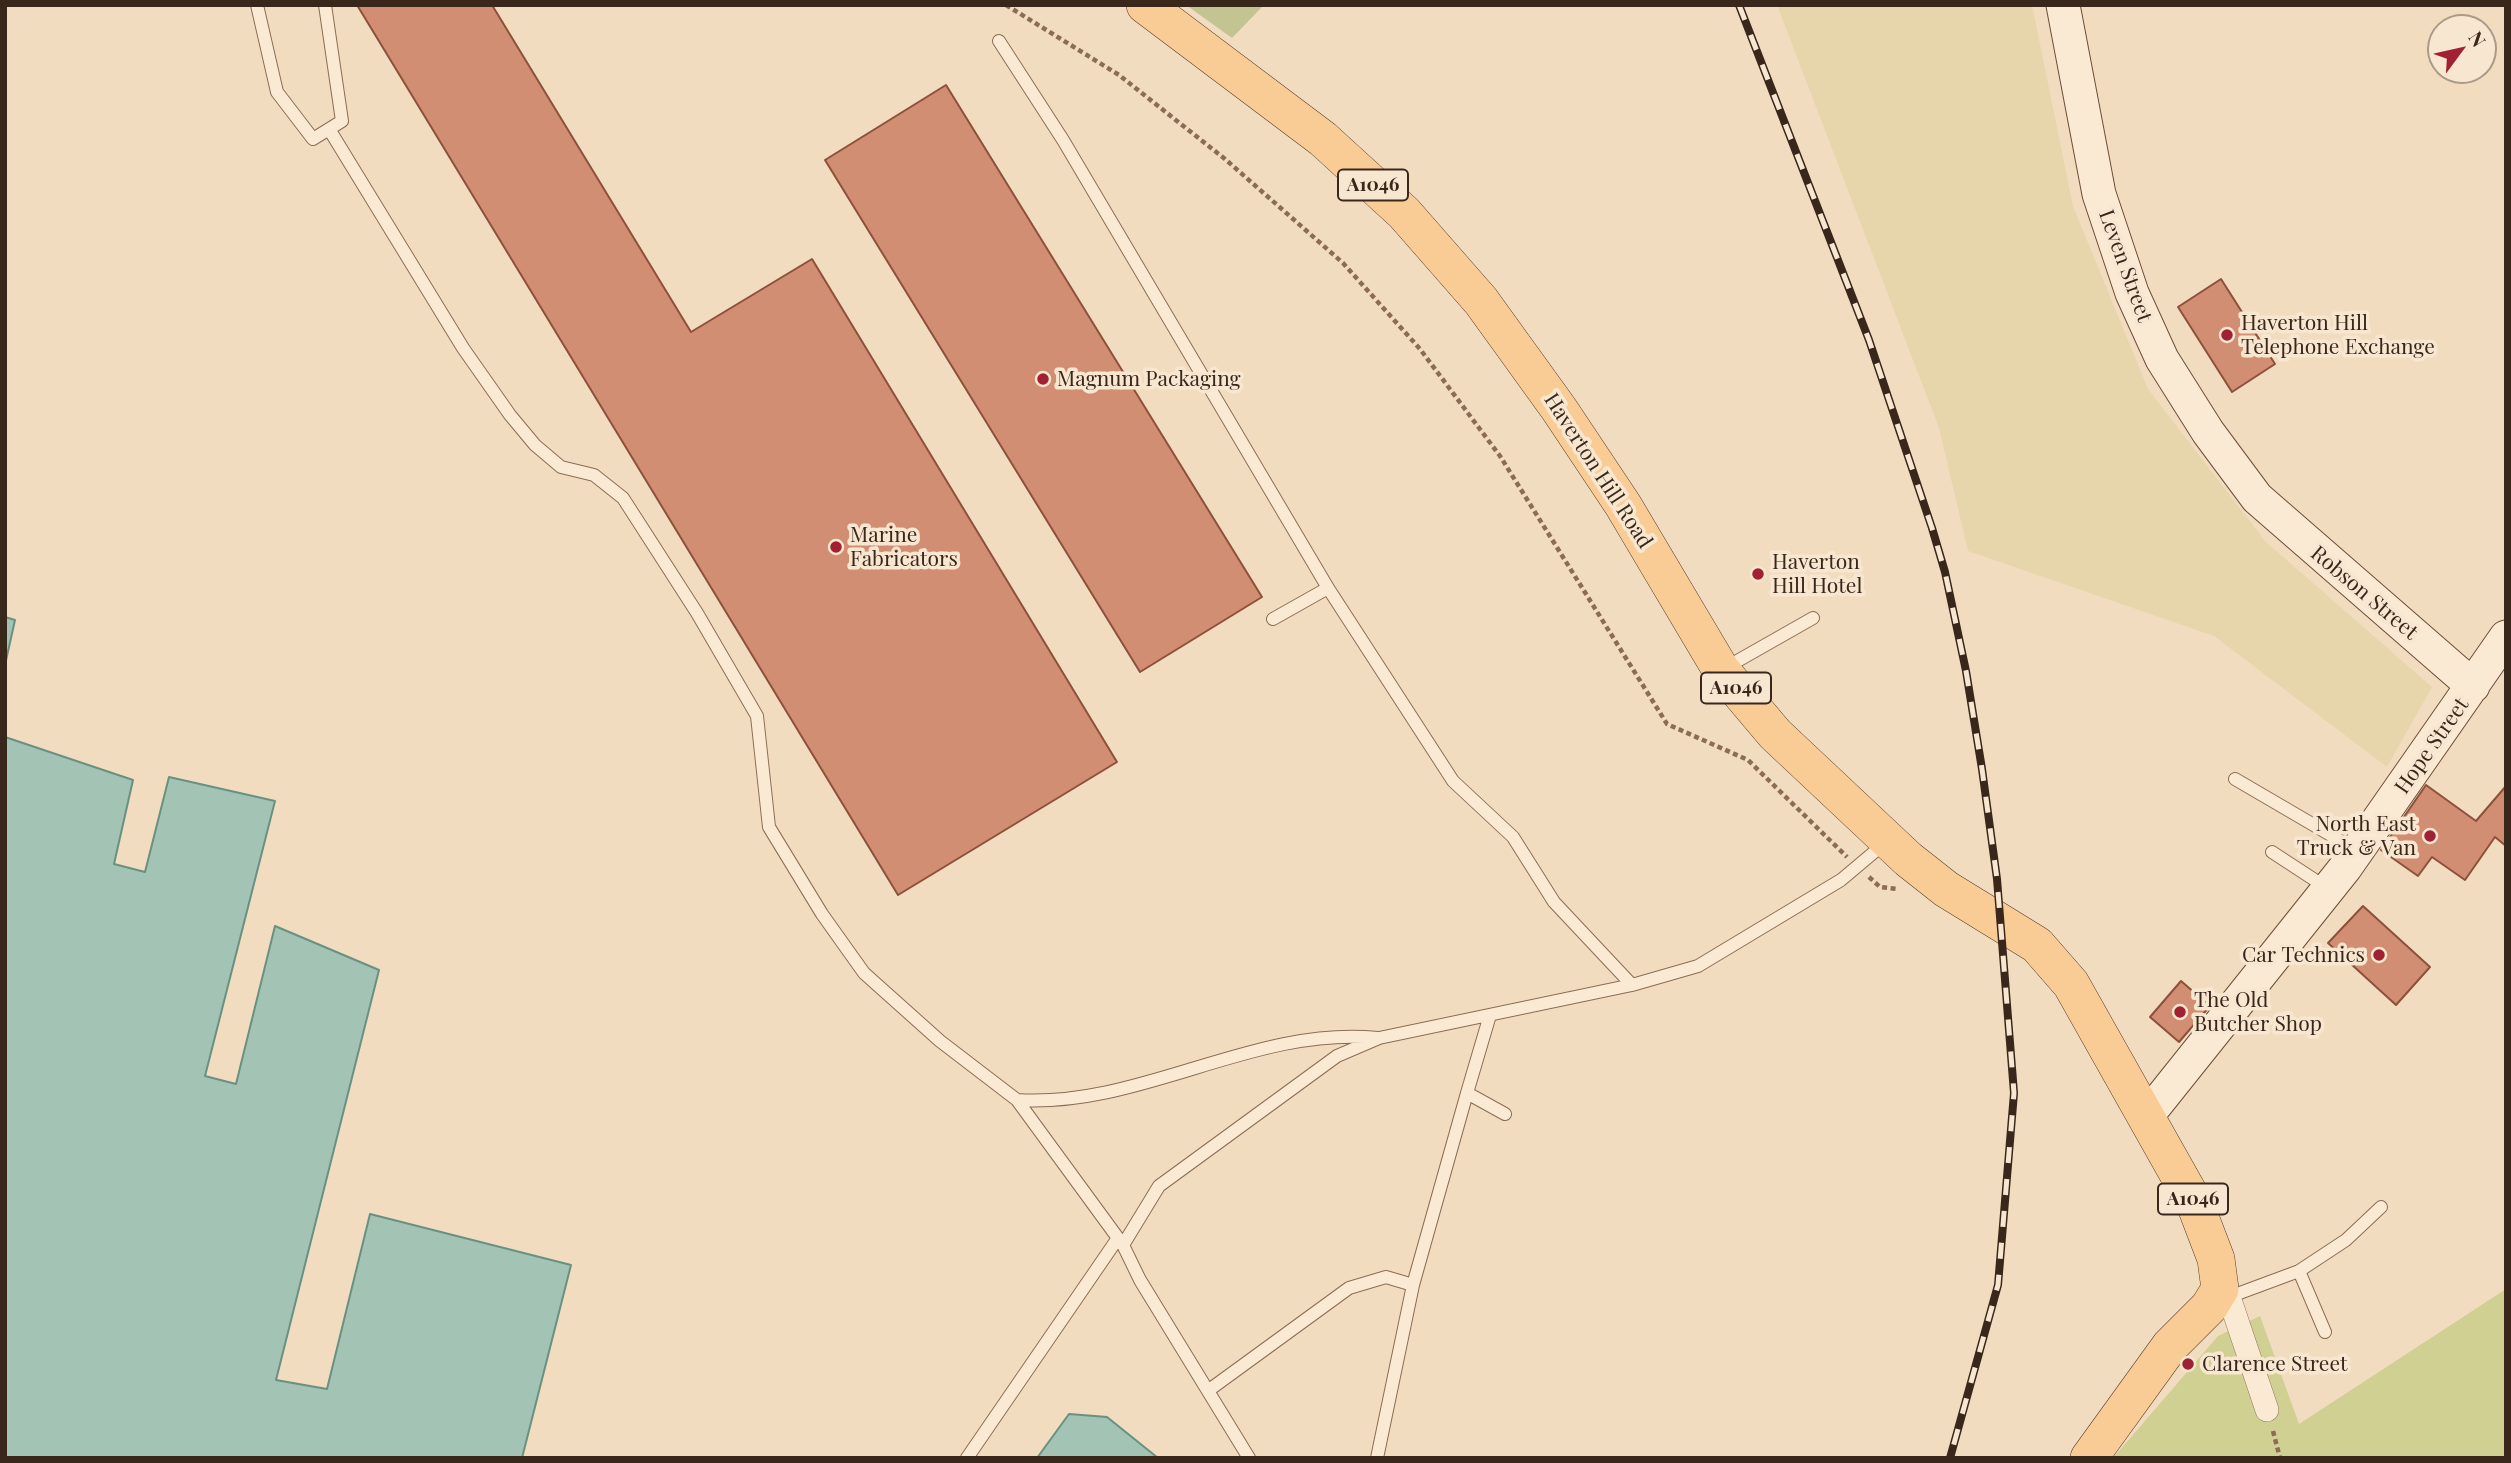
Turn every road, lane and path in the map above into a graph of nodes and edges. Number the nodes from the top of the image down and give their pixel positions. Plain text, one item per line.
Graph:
1 (257, 5) edge
2 (325, 5) edge
3 (1006, 5) edge
4 (1145, 5) edge
5 (2063, 5) edge
6 (999, 41) dead end
7 (329, 129) junction
8 (2257, 498) joint
9 (1328, 588) junction
10 (1813, 618) dead end
11 (1273, 619) dead end
12 (2506, 637) edge
13 (1721, 670) junction
14 (2473, 686) junction
15 (2235, 779) dead end
16 (1888, 840) junction
17 (2272, 852) dead end
18 (2356, 853) junction
19 (1857, 867) junction
20 (2329, 889) junction
21 (1903, 890) dead end
22 (1632, 985) junction
23 (1490, 1015) junction
24 (1379, 1038) junction
25 (1466, 1093) junction
26 (1017, 1100) junction
27 (1505, 1114) dead end
28 (2146, 1117) junction
29 (2381, 1207) dead end
30 (1121, 1242) junction
31 (2299, 1271) junction
32 (1413, 1285) junction
33 (2225, 1293) junction
34 (2325, 1332) dead end
35 (1209, 1390) junction
36 (2267, 1410) dead end
37 (967, 1458) edge
38 (1249, 1458) edge
39 (1377, 1458) edge
40 (2089, 1458) edge

1 - 7 lane
2 - 7 lane
3 - 19 path
4 - 13 main road, Haverton Hill Road / A1046
5 - 8 main road, Leven Street
6 - 9 lane
7 - 26 lane
8 - 14 main road, Robson Street
9 - 11 lane
9 - 22 lane
10 - 13 lane
12 - 14 main road, Hope Street
13 - 16 main road, Haverton Hill Road / A1046
14 - 18 main road, Hope Street
15 - 18 lane
16 - 19 lane
16 - 28 main road, Haverton Hill Road / A1046
17 - 20 lane
18 - 20 main road, Hope Street
19 - 21 path
19 - 22 lane
20 - 28 main road, Hope Street
22 - 23 lane
23 - 24 lane
23 - 25 lane
24 - 26 lane
24 - 30 lane
25 - 27 lane
25 - 32 lane
26 - 30 lane
28 - 33 main road, A1046
29 - 31 lane
30 - 35 lane
30 - 37 lane
31 - 33 lane
31 - 34 lane
32 - 35 lane
32 - 39 lane
33 - 36 street
33 - 40 main road
35 - 38 lane

